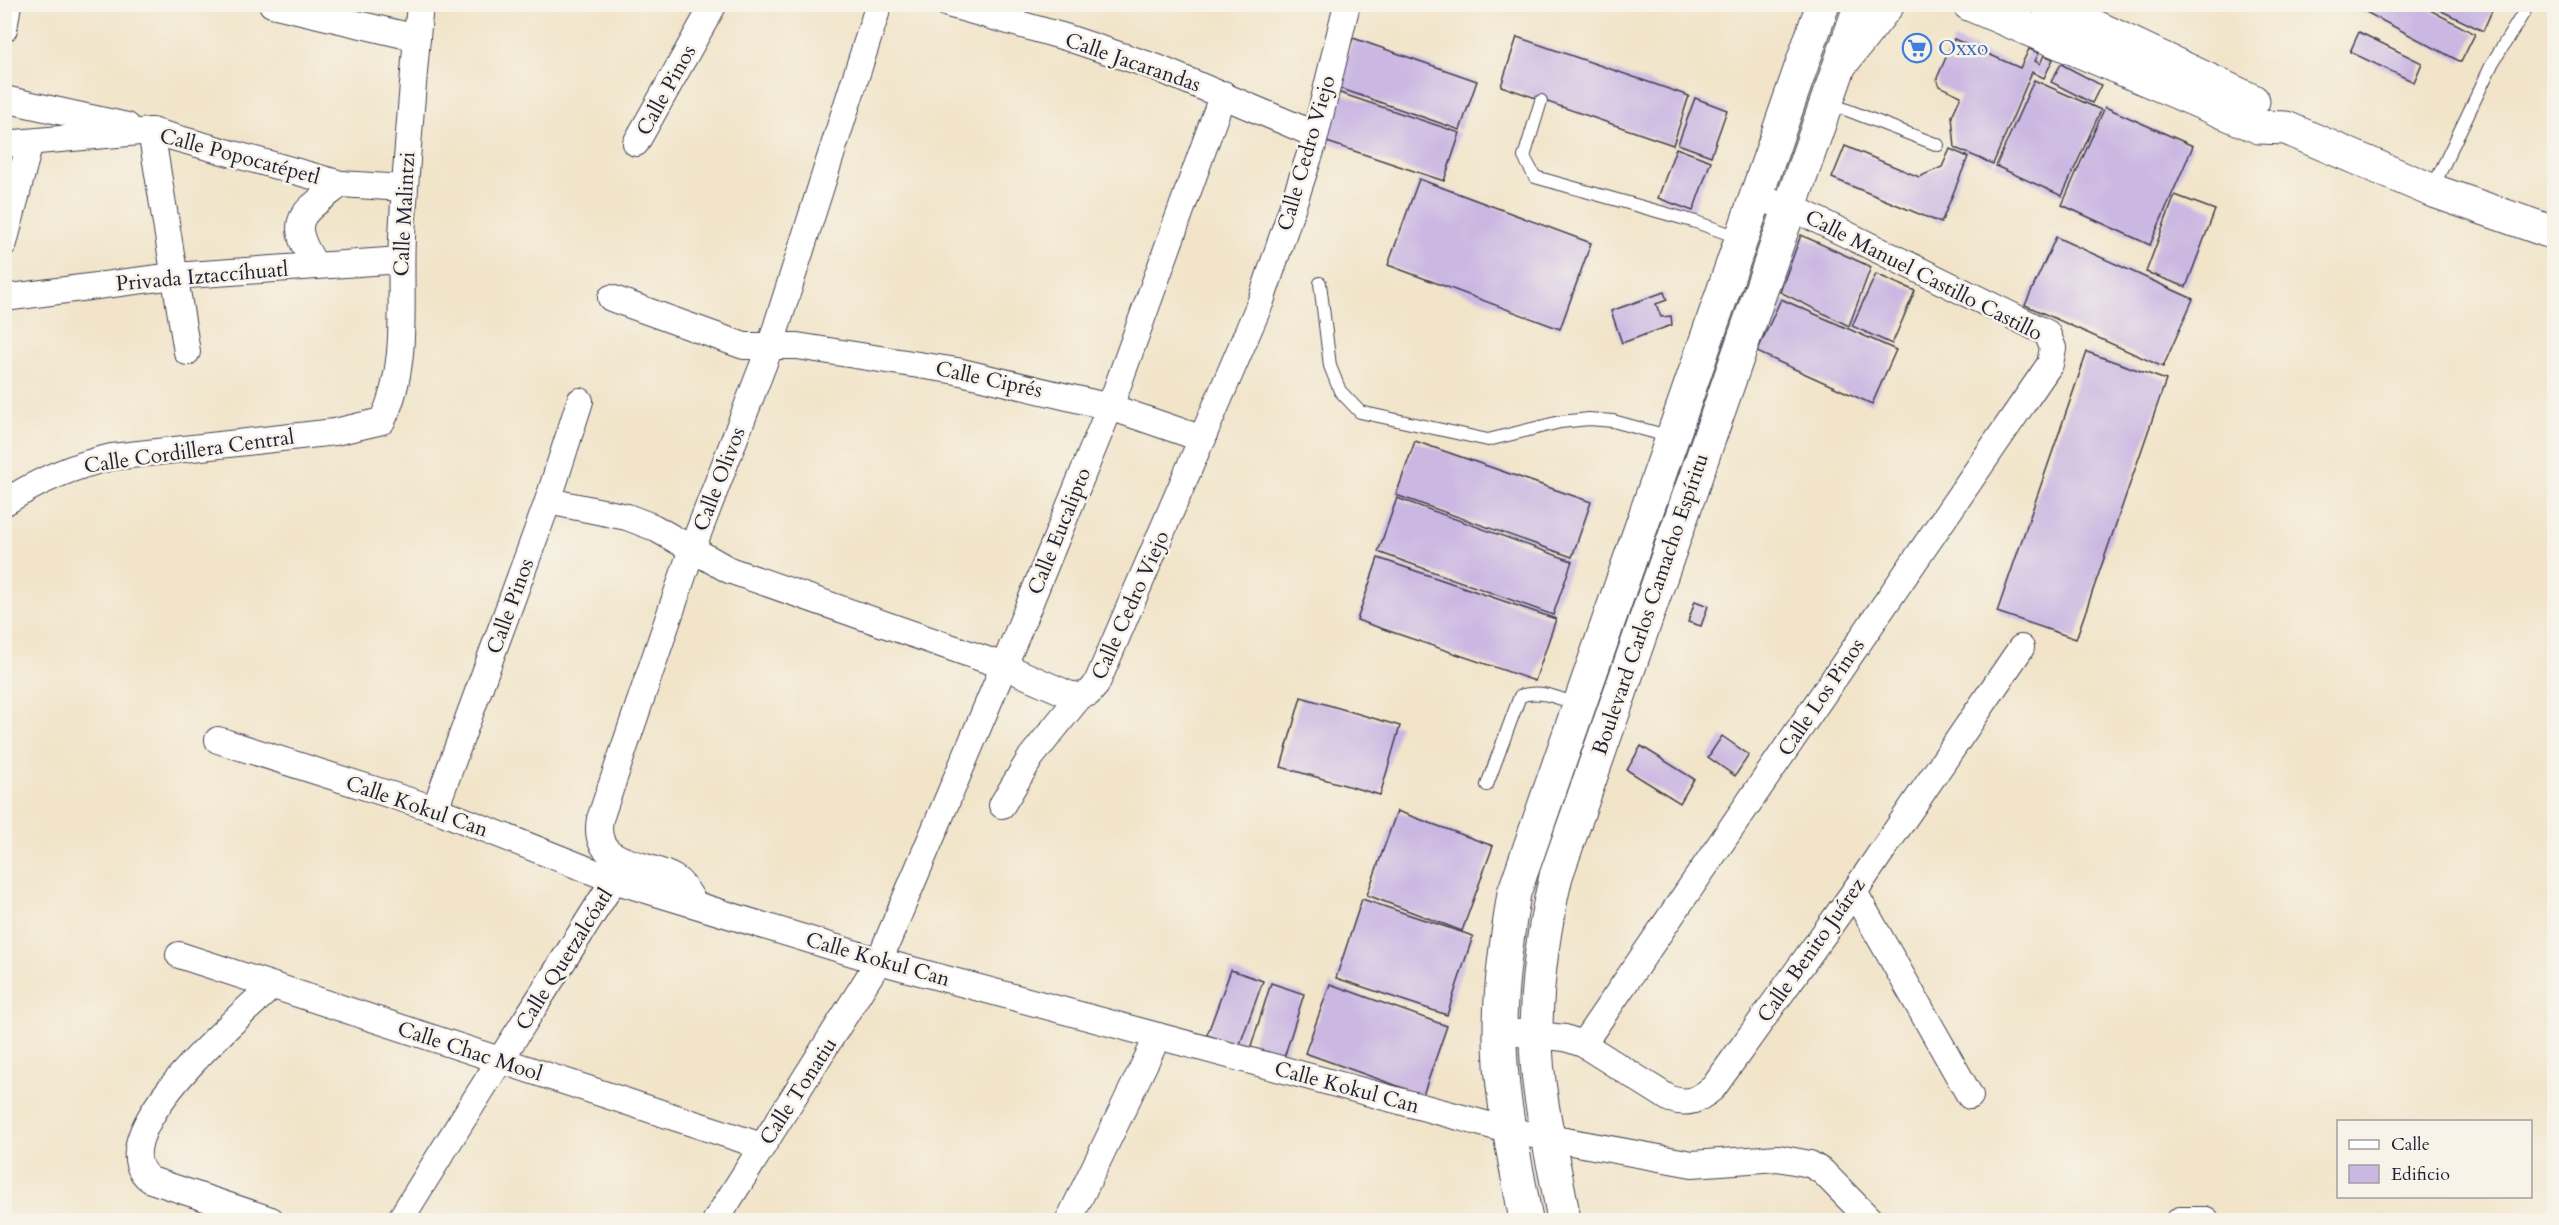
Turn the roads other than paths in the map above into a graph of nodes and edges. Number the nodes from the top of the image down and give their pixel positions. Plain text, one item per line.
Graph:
1 (8, 4) edge
2 (272, 4) edge
3 (420, 4) edge
4 (714, 4) edge
5 (879, 4) edge
6 (948, 4) edge
7 (1347, 4) edge
8 (1823, 4) edge
9 (1861, 4) edge
10 (1887, 4) edge
11 (1969, 4) edge
12 (2047, 4) edge
13 (2529, 4) edge
14 (4, 29) edge
15 (417, 38) junction
16 (1843, 61) junction
17 (1223, 94) junction
18 (7, 96) edge
19 (1541, 101) dead end
20 (1828, 102) junction
21 (2286, 128) junction
22 (151, 131) junction
23 (1314, 134) junction
24 (30, 142) junction
25 (636, 143) dead end
26 (4, 144) edge
27 (1938, 145) dead end
28 (341, 184) junction
29 (404, 188) junction
30 (2431, 190) junction
31 (1755, 198) junction
32 (1791, 207) junction
33 (2554, 233) edge
34 (1741, 238) junction
35 (4, 243) edge
36 (401, 260) junction
37 (316, 266) junction
38 (174, 276) junction
39 (1320, 283) dead end
40 (4, 298) edge
41 (611, 298) dead end
42 (770, 347) junction
43 (2053, 348) joint
44 (187, 351) dead end
45 (580, 401) dead end
46 (1110, 406) junction
47 (382, 421) joint
48 (1671, 437) junction
49 (1203, 439) junction
50 (548, 501) junction
51 (4, 503) edge
52 (692, 549) junction
53 (2021, 648) dead end
54 (1004, 666) junction
55 (1080, 696) junction
56 (1578, 705) junction
57 (218, 740) dead end
58 (1487, 784) dead end
59 (1002, 805) dead end
60 (435, 809) junction
61 (614, 880) junction
62 (1854, 892) junction
63 (694, 903) junction
64 (179, 955) dead end
65 (879, 961) junction
66 (271, 987) junction
67 (1500, 1031) junction
68 (1536, 1035) junction
69 (1158, 1036) junction
70 (1584, 1044) junction
71 (499, 1060) junction
72 (1970, 1096) dead end
73 (1511, 1131) junction
74 (1550, 1137) junction
75 (762, 1146) junction
76 (2206, 1220) edge
77 (271, 1221) edge
78 (400, 1221) edge
79 (716, 1221) edge
80 (1069, 1221) edge
81 (1526, 1221) edge
82 (1564, 1221) edge
83 (1870, 1221) edge
84 (2180, 1221) edge

1 - 14 street
2 - 15 street
3 - 15 street, Calle Malintzi
4 - 25 street, Calle Pinos
5 - 42 street, Calle Olivos
6 - 17 street, Calle Jacarandas
7 - 23 street, Calle Cedro Viejo
8 - 31 main road, Boulevard Carlos Camacho Espíritu
9 - 16 main road, Boulevard Carlos Camacho Espíritu
10 - 16 main road
11 - 21 main road
12 - 21 main road
13 - 30 lane
15 - 29 street, Calle Malintzi
16 - 20 main road, Boulevard Carlos Camacho Espíritu
17 - 23 street, Calle Jacarandas
17 - 46 street, Calle Eucalipto
18 - 22 street
19 - 34 lane
20 - 27 lane
20 - 32 main road, Boulevard Carlos Camacho Espíritu
21 - 30 main road
22 - 24 street, Calle Popocatépetl
22 - 28 street, Calle Popocatépetl
22 - 38 street
23 - 49 street, Calle Cedro Viejo
24 - 26 street, Calle Popocatépetl
24 - 35 street
28 - 29 street, Calle Popocatépetl
28 - 37 street
29 - 36 street, Calle Malintzi
30 - 33 main road
31 - 32 street, Calle Manuel Castillo Castillo
31 - 34 main road, Boulevard Carlos Camacho Espíritu
32 - 43 street, Calle Manuel Castillo Castillo
32 - 68 main road, Boulevard Carlos Camacho Espíritu
34 - 48 main road, Boulevard Carlos Camacho Espíritu
36 - 37 street, Privada Iztaccíhuatl
36 - 47 street, Calle Malintzi
37 - 38 street, Privada Iztaccíhuatl
38 - 40 street, Privada Iztaccíhuatl
38 - 44 street
39 - 48 lane
41 - 42 street, Calle Ciprés
42 - 46 street, Calle Ciprés
42 - 52 street, Calle Olivos
43 - 70 street, Calle Los Pinos
45 - 50 street, Calle Pinos
46 - 49 street, Calle Ciprés
46 - 54 street, Calle Eucalipto
47 - 51 street, Calle Cordillera Central
48 - 56 main road, Boulevard Carlos Camacho Espíritu
49 - 55 street, Calle Cedro Viejo
50 - 52 street, Calle Cedro Viejo
50 - 60 street, Calle Pinos
52 - 54 street, Calle Cedro Viejo
52 - 63 street, Calle Olivos
53 - 62 street, Calle Benito Juárez
54 - 55 street, Calle Cedro Viejo
54 - 65 street, Calle Eucalipto
55 - 59 street
56 - 58 lane
56 - 67 main road, Boulevard Carlos Camacho Espíritu
57 - 60 street, Calle Kokul Can
60 - 61 street, Calle Kokul Can
61 - 63 street, Calle Kokul Can
61 - 71 street, Calle Quetzalcóatl
62 - 70 street, Calle Benito Juárez
62 - 72 street
63 - 65 street, Calle Kokul Can
64 - 66 street, Calle Chac Mool
65 - 69 street, Calle Kokul Can
65 - 75 street, Calle Tonatiu
66 - 71 street, Calle Chac Mool
66 - 77 street
67 - 68 street, Calle Benito Juárez
67 - 73 main road, Boulevard Carlos Camacho Espíritu
68 - 70 street, Calle Benito Juárez
68 - 74 main road, Boulevard Carlos Camacho Espíritu
69 - 73 street, Calle Kokul Can
69 - 80 street
71 - 75 street, Calle Chac Mool
71 - 78 street, Calle Quetzalcóatl
73 - 74 street, Calle Kokul Can
73 - 81 main road, Boulevard Carlos Camacho Espíritu
74 - 82 main road, Boulevard Carlos Camacho Espíritu
74 - 83 street, Calle Kokul Can
75 - 79 street, Calle Tonatiu
76 - 84 street

